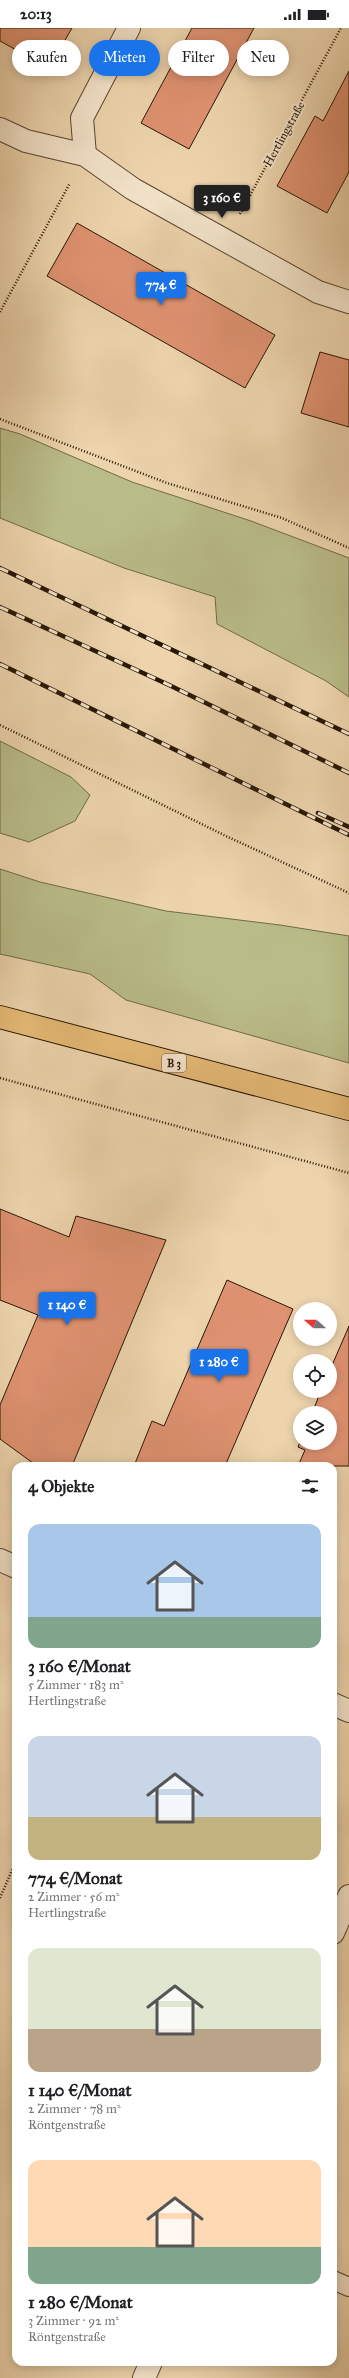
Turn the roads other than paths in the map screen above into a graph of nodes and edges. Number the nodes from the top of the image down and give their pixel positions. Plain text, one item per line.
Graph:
1 (129, 28) edge
2 (0, 129) edge
3 (85, 155) junction
4 (349, 302) edge
5 (0, 1017) edge
6 (349, 1109) edge
7 (0, 1560) edge
8 (12, 1565) edge
9 (337, 1706) edge
10 (349, 1711) edge
11 (349, 1896) edge
12 (337, 1924) edge
13 (337, 2282) edge
14 (349, 2287) edge
15 (149, 2366) edge
16 (144, 2378) edge

1 - 3 street
2 - 3 street
3 - 4 street
5 - 6 main road, B 3
7 - 8 street
9 - 10 street
11 - 12 street
13 - 14 lane
15 - 16 street

